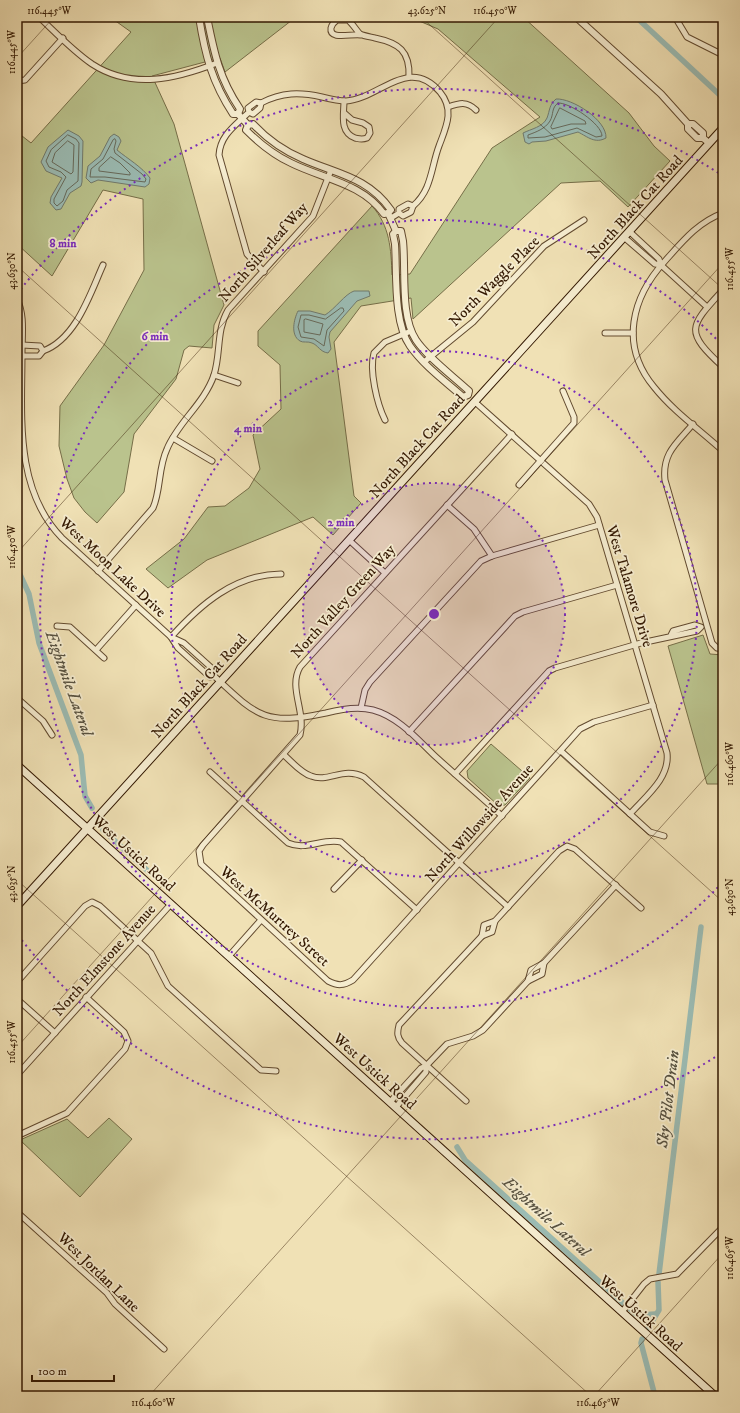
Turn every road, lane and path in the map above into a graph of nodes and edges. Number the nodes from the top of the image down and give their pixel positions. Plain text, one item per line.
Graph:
1 (39, 17) edge
2 (199, 17) edge
3 (207, 17) edge
4 (576, 17) edge
5 (675, 17) edge
6 (361, 35) junction
7 (63, 38) junction
8 (723, 56) edge
9 (217, 63) junction
10 (209, 66) junction
11 (409, 77) junction
12 (17, 81) edge
13 (344, 101) junction
14 (448, 107) junction
15 (476, 110) dead end
16 (344, 113) junction
17 (240, 116) junction
18 (248, 125) junction
19 (723, 128) edge
20 (709, 143) junction
21 (331, 170) junction
22 (328, 178) junction
23 (723, 213) edge
24 (390, 216) junction
25 (584, 220) dead end
26 (396, 231) junction
27 (627, 235) junction
28 (103, 265) dead end
29 (661, 265) junction
30 (264, 272) junction
31 (723, 290) edge
32 (17, 299) edge
33 (707, 307) junction
34 (411, 331) junction
35 (633, 332) junction
36 (605, 333) dead end
37 (404, 334) junction
38 (22, 345) junction
39 (43, 351) junction
40 (22, 356) junction
41 (431, 356) junction
42 (424, 362) junction
43 (723, 367) edge
44 (214, 375) junction
45 (238, 383) dead end
46 (563, 390) dead end
47 (468, 396) junction
48 (475, 402) junction
49 (385, 420) dead end
50 (694, 424) junction
51 (512, 434) junction
52 (173, 438) junction
53 (723, 451) edge
54 (212, 461) dead end
55 (541, 461) junction
56 (519, 485) dead end
57 (447, 505) junction
58 (599, 525) junction
59 (349, 540) junction
60 (492, 556) junction
61 (98, 571) junction
62 (385, 573) junction
63 (281, 574) dead end
64 (617, 585) junction
65 (136, 605) junction
66 (707, 625) junction
67 (58, 626) dead end
68 (171, 637) junction
69 (635, 645) junction
70 (723, 649) edge
71 (96, 650) junction
72 (104, 658) dead end
73 (221, 682) junction
74 (17, 698) edge
75 (653, 704) junction
76 (361, 708) junction
77 (301, 718) junction
78 (409, 732) junction
79 (52, 735) dead end
80 (561, 751) junction
81 (284, 755) junction
82 (17, 765) edge
83 (210, 772) dead end
84 (455, 774) junction
85 (242, 801) junction
86 (630, 814) junction
87 (502, 816) junction
88 (87, 828) junction
89 (664, 836) dead end
90 (199, 858) joint
91 (362, 860) junction
92 (459, 863) junction
93 (616, 885) junction
94 (334, 890) dead end
95 (171, 904) junction
96 (17, 906) edge
97 (508, 907) junction
98 (641, 908) dead end
99 (417, 910) junction
100 (261, 920) junction
101 (495, 920) junction
102 (482, 936) junction
103 (138, 940) junction
104 (229, 956) junction
105 (544, 963) junction
106 (528, 981) junction
107 (17, 982) edge
108 (340, 986) joint
109 (86, 997) junction
110 (17, 999) edge
111 (55, 1033) junction
112 (426, 1066) junction
113 (276, 1071) dead end
114 (17, 1075) edge
115 (466, 1101) dead end
116 (393, 1104) junction
117 (17, 1136) edge
118 (17, 1212) edge
119 (723, 1228) edge
120 (622, 1312) junction
121 (164, 1349) dead end
122 (715, 1396) edge

1 - 7 street
2 - 10 street
3 - 9 street
4 - 20 street
5 - 8 street
6 - 6 street
6 - 11 street
7 - 10 street
7 - 12 street
9 - 10 street
9 - 17 street
10 - 17 street
11 - 13 street
11 - 14 street
13 - 16 street
13 - 17 street
14 - 15 street
14 - 24 street
16 - 16 street
17 - 18 street
17 - 30 street
18 - 21 street
18 - 22 street
19 - 20 main road, North Black Cat Road
20 - 27 main road, North Black Cat Road
21 - 22 street, North Silverleaf Way
21 - 24 street
22 - 24 street
22 - 30 street, North Silverleaf Way
23 - 29 street
24 - 26 street
25 - 41 street, North Waggle Place
26 - 34 street
26 - 37 street
27 - 29 street
27 - 48 main road, North Black Cat Road
28 - 39 street
29 - 33 street
29 - 35 street
30 - 44 street, North Silverleaf Way
31 - 33 street
32 - 38 street, West Moon Lake Drive
33 - 43 street
34 - 37 street
34 - 41 street
35 - 36 street
35 - 50 street
37 - 42 street
37 - 49 street
38 - 39 street
38 - 40 street, West Moon Lake Drive
39 - 40 street
40 - 61 street, West Moon Lake Drive
41 - 42 street, North Waggle Place
41 - 47 street
42 - 47 street
44 - 45 street
44 - 52 street, North Silverleaf Way
46 - 55 street
47 - 48 street
48 - 51 street, West Talamore Drive
48 - 59 main road, North Black Cat Road
50 - 53 street
50 - 66 street
51 - 55 street, West Talamore Drive
51 - 57 street, North Valley Green Way
52 - 54 street
52 - 61 street, North Silverleaf Way
55 - 56 street
55 - 58 street, West Talamore Drive
57 - 60 street
57 - 62 street, North Valley Green Way
58 - 60 street
58 - 64 street, West Talamore Drive
59 - 62 street
59 - 73 main road, North Black Cat Road
60 - 76 street
61 - 65 street, West Moon Lake Drive
62 - 77 street, North Valley Green Way
63 - 68 street
64 - 69 street, West Talamore Drive
64 - 78 street
65 - 68 street, West Moon Lake Drive
65 - 71 street
66 - 69 street
66 - 70 street
67 - 71 street
68 - 73 street, West Moon Lake Drive
69 - 75 street, West Talamore Drive
69 - 84 street
71 - 72 street
73 - 77 street
73 - 88 main road, North Black Cat Road
74 - 79 street
75 - 80 street, North Willowside Avenue
75 - 86 street, West Talamore Drive
76 - 77 street
76 - 78 street
77 - 81 street, North Valley Green Way
78 - 84 street
80 - 86 street
80 - 87 street, North Willowside Avenue
81 - 85 street, North Valley Green Way
81 - 92 street
82 - 88 main road, West Ustick Road
83 - 85 street
84 - 87 street
85 - 90 street, North Valley Green Way
85 - 91 street
86 - 89 street
87 - 92 street, North Willowside Avenue
88 - 95 main road, West Ustick Road
88 - 96 main road, North Black Cat Road
90 - 100 street, West McMurtrey Street
91 - 94 street
91 - 99 street
92 - 97 street
92 - 99 street, North Willowside Avenue
93 - 97 street
93 - 98 street
93 - 105 street
95 - 103 street, North Elmstone Avenue
95 - 104 main road, West Ustick Road
97 - 101 street
99 - 108 street, North Willowside Avenue
100 - 104 street
100 - 108 street, West McMurtrey Street
101 - 102 street
101 - 102 street
102 - 112 street
103 - 107 street
103 - 109 street, North Elmstone Avenue
103 - 113 street
104 - 116 main road, West Ustick Road
105 - 106 street
105 - 106 street
106 - 112 street
109 - 111 street, North Elmstone Avenue
109 - 117 street
110 - 111 street
111 - 114 street, North Elmstone Avenue
112 - 115 street
112 - 116 street
116 - 120 main road, West Ustick Road
118 - 121 street, West Jordan Lane
119 - 120 street
120 - 122 main road, West Ustick Road

